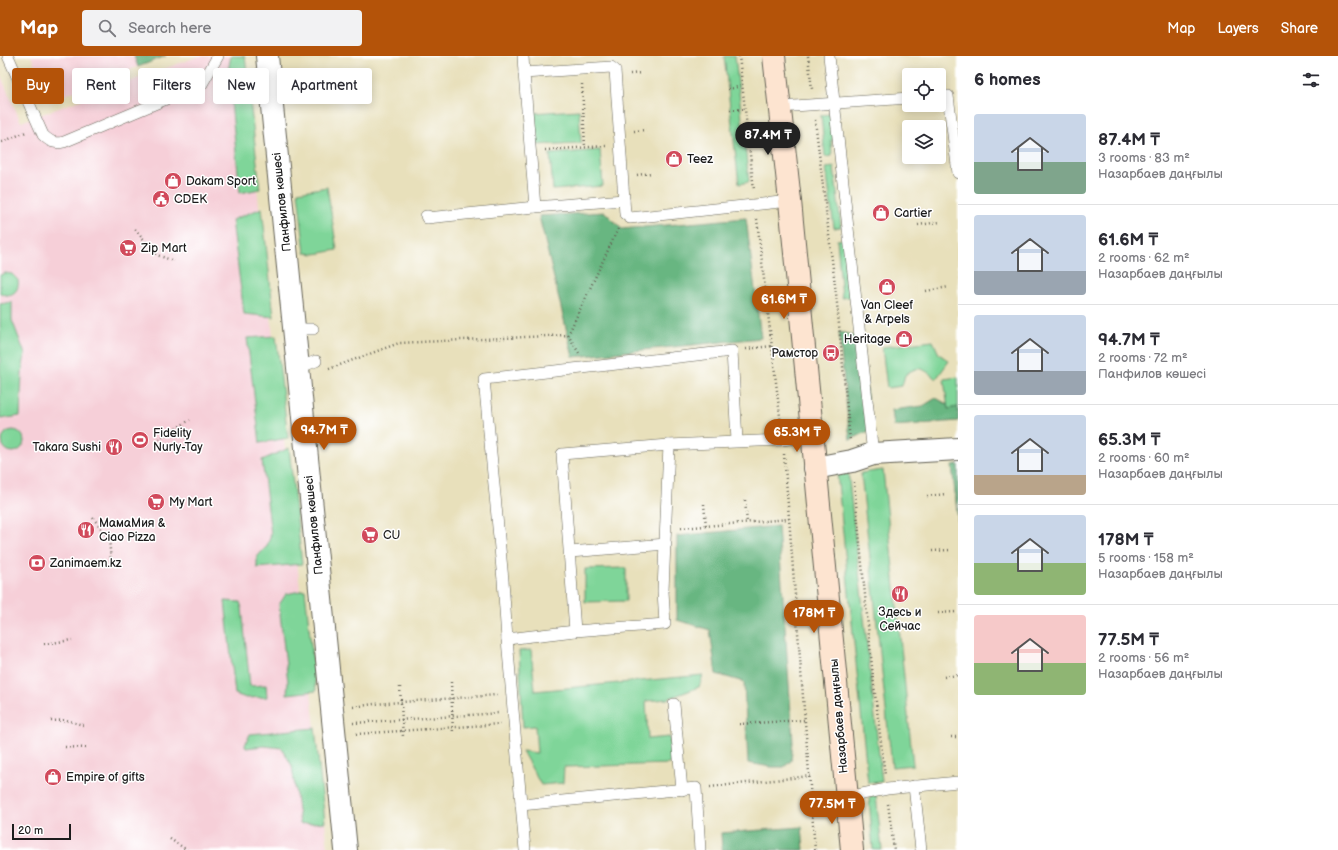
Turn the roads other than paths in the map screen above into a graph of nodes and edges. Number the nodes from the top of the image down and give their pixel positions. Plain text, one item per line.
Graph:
1 (8, 56) edge
2 (218, 56) edge
3 (267, 56) edge
4 (523, 56) edge
5 (774, 56) edge
6 (829, 56) edge
7 (524, 73) junction
8 (946, 96) edge
9 (902, 98) edge
10 (834, 103) junction
11 (780, 107) junction
12 (958, 173) edge
13 (624, 200) junction
14 (790, 202) junction
15 (535, 207) junction
16 (428, 216) dead end
17 (812, 436) junction
18 (737, 442) junction
19 (669, 445) junction
20 (958, 449) edge
21 (873, 454) junction
22 (815, 468) junction
23 (666, 544) junction
24 (570, 552) junction
25 (575, 631) junction
26 (507, 639) junction
27 (674, 704) dead end
28 (958, 782) edge
29 (914, 786) junction
30 (682, 790) junction
31 (847, 797) junction
32 (521, 806) junction
33 (346, 850) edge
34 (525, 850) edge
35 (700, 850) edge
36 (852, 850) edge
37 (921, 850) edge

1 - 2 lane
3 - 33 street, Панфилов көшесі
4 - 7 lane
5 - 11 main road, Назарбаев даңғылы
6 - 10 lane
7 - 13 lane
7 - 15 lane
8 - 12 lane
9 - 10 lane
10 - 11 lane
10 - 21 lane
11 - 14 main road, Назарбаев даңғылы
13 - 14 lane
13 - 15 lane
14 - 17 main road, Назарбаев даңғылы
15 - 16 lane
17 - 18 lane
17 - 22 main road, Назарбаев даңғылы
18 - 19 lane
18 - 26 lane
19 - 23 lane
19 - 24 lane
20 - 21 street
21 - 22 street
22 - 31 main road, Назарбаев даңғылы
23 - 24 lane
23 - 25 lane
24 - 25 lane
25 - 26 lane
26 - 32 lane
27 - 30 lane
28 - 29 lane
29 - 31 lane
29 - 37 lane
30 - 32 lane
30 - 35 lane
31 - 36 main road, Назарбаев даңғылы
32 - 34 lane

